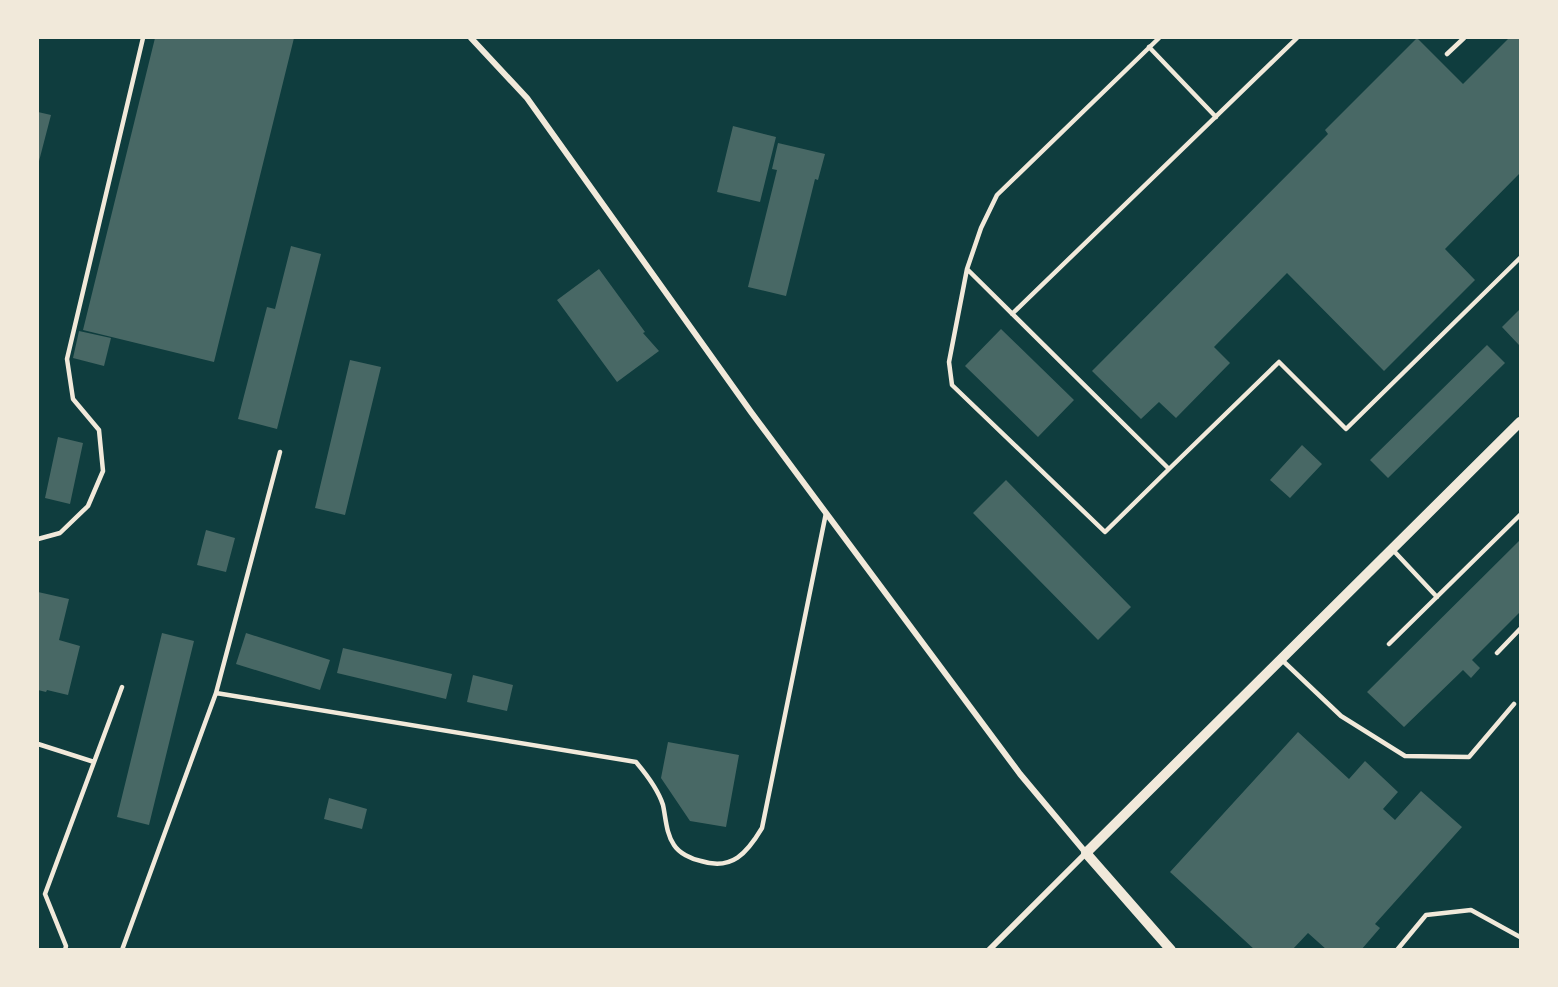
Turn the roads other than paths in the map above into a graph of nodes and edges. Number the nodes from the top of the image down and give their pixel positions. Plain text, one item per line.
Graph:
1 (143, 38) edge
2 (471, 38) edge
3 (1159, 38) edge
4 (1298, 38) edge
5 (1464, 38) edge
6 (1149, 47) junction
7 (1447, 54) dead end
8 (1216, 117) junction
9 (1521, 258) edge
10 (967, 269) junction
11 (1012, 314) junction
12 (1519, 426) edge
13 (280, 452) dead end
14 (1169, 469) junction
15 (826, 513) junction
16 (1521, 515) edge
17 (38, 539) edge
18 (1392, 549) junction
19 (1437, 597) junction
20 (1521, 629) edge
21 (1389, 644) dead end
22 (1497, 653) dead end
23 (1281, 658) junction
24 (122, 687) dead end
25 (216, 693) junction
26 (1514, 704) dead end
27 (38, 744) edge
28 (94, 762) junction
29 (1086, 853) junction
30 (1521, 937) edge
31 (65, 950) edge
32 (122, 950) edge
33 (989, 950) edge
34 (1171, 950) edge
35 (1396, 950) edge

1 - 17 lane
2 - 15 street
3 - 6 lane
4 - 8 lane
5 - 7 lane
6 - 8 lane
6 - 10 lane
8 - 11 lane
9 - 14 lane
10 - 11 lane
10 - 14 lane
11 - 14 lane
12 - 18 street
13 - 25 lane
15 - 25 lane
15 - 29 street
16 - 19 lane
18 - 19 lane
18 - 23 street
19 - 21 lane
20 - 22 lane
23 - 26 lane
23 - 29 street
24 - 28 lane
25 - 32 lane
27 - 28 lane
28 - 31 lane
29 - 33 street
29 - 34 street
30 - 35 lane

